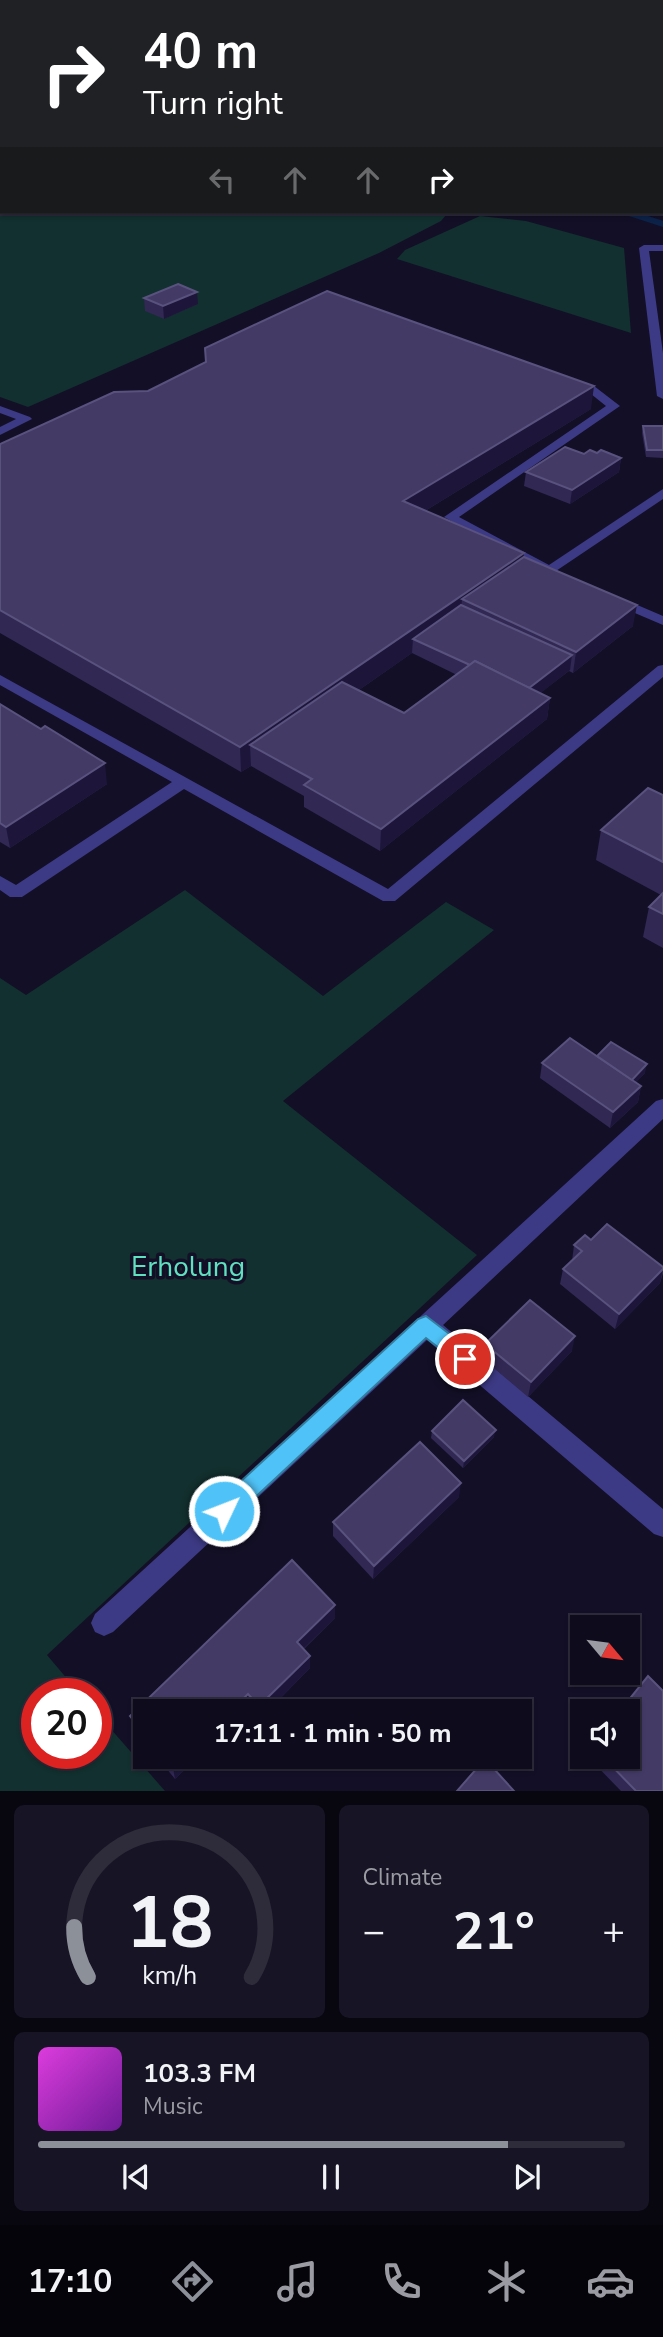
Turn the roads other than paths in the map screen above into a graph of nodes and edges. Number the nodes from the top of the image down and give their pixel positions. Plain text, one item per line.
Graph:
1 (663, 248) edge
2 (564, 379) edge
3 (663, 396) edge
4 (0, 409) edge
5 (0, 431) edge
6 (663, 493) edge
7 (600, 593) edge
8 (663, 621) edge
9 (663, 669) edge
10 (0, 679) edge
11 (183, 782) junction
12 (0, 882) edge
13 (663, 1107) edge
14 (426, 1325) junction
15 (663, 1525) edge
16 (104, 1623) dead end

1 - 3 lane
2 - 6 lane
4 - 5 lane
7 - 8 lane
9 - 11 lane
10 - 11 lane
11 - 12 lane
13 - 14 lane
14 - 15 lane
14 - 16 lane

